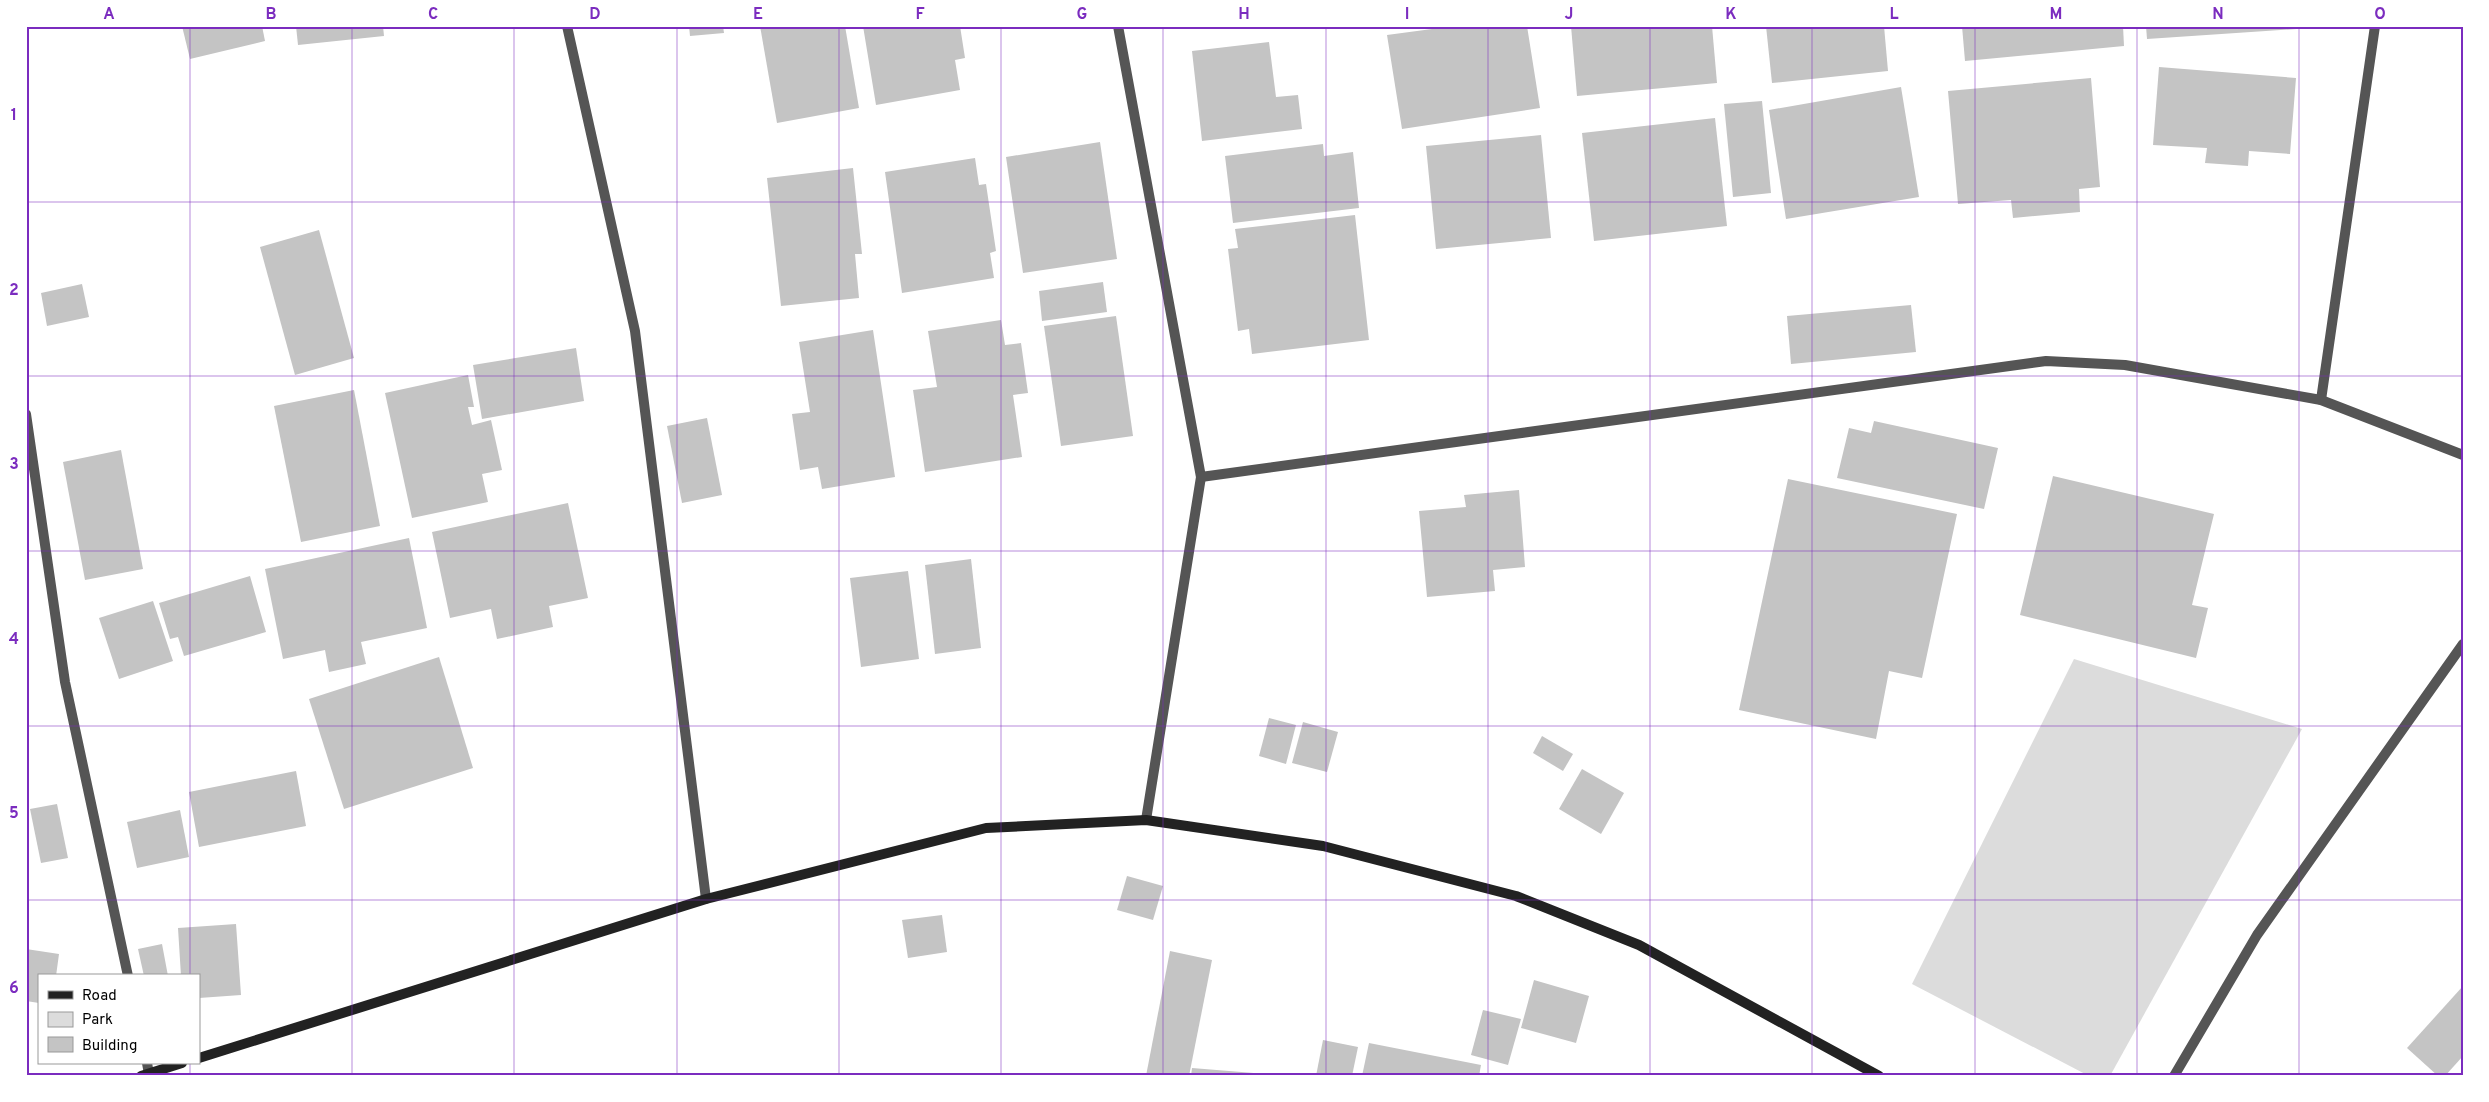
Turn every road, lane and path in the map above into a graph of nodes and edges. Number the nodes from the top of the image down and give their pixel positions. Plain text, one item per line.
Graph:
1 (567, 26) edge
2 (1118, 26) edge
3 (2375, 26) edge
4 (2321, 400) junction
5 (26, 414) edge
6 (2463, 455) edge
7 (1201, 477) junction
8 (2463, 644) edge
9 (1146, 820) junction
10 (706, 899) junction
11 (128, 974) edge
12 (200, 1058) edge
13 (177, 1064) edge
14 (145, 1071) edge
15 (1879, 1076) edge
16 (2174, 1076) edge

1 - 10 street
2 - 7 street
3 - 4 street
4 - 6 street
4 - 7 street
5 - 11 street
7 - 9 street
8 - 16 street
9 - 10 street
9 - 15 street
10 - 12 street
13 - 14 street

